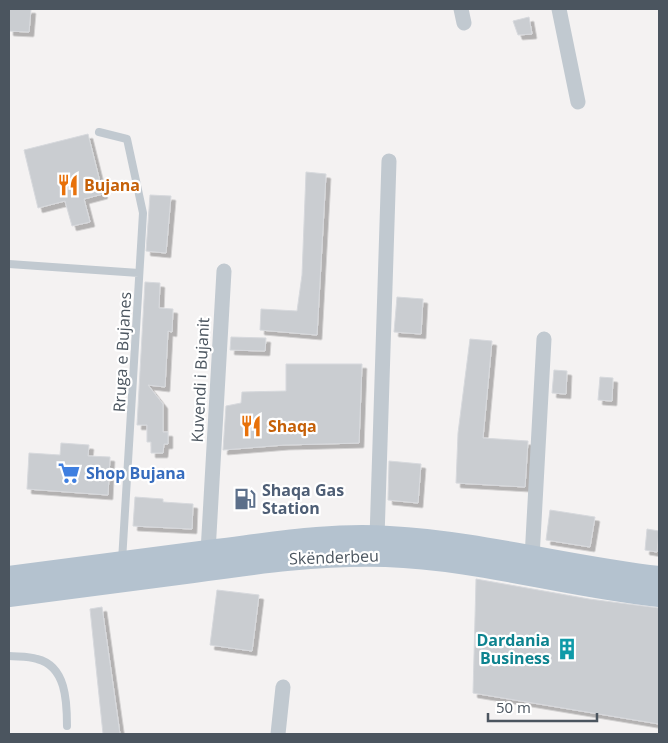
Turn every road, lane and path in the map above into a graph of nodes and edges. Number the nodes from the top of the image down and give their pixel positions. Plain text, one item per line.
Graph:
1 (559, 9) edge
2 (578, 102) dead end
3 (99, 132) dead end
4 (388, 161) dead end
5 (9, 264) edge
6 (224, 271) dead end
7 (139, 273) junction
8 (544, 339) dead end
9 (377, 538) junction
10 (208, 552) junction
11 (532, 558) junction
12 (122, 563) junction
13 (9, 578) edge
14 (659, 578) edge
15 (659, 595) edge
16 (9, 596) edge
17 (9, 656) edge
18 (283, 687) dead end
19 (67, 726) dead end
20 (278, 734) edge

1 - 2 street
3 - 7 lane
4 - 9 street, Skënderbeu
5 - 7 lane, Rruga e Bujanes
6 - 10 street, Kuvendi i Bujanit
7 - 12 lane, Rruga e Bujanes
8 - 11 street
9 - 10 main road, Skënderbeu
9 - 11 main road, Skënderbeu
10 - 12 main road, Skënderbeu
11 - 14 main road, Skënderbeu
12 - 13 main road, Skënderbeu
15 - 16 main road, Skënderbeu
17 - 19 lane
18 - 20 street

